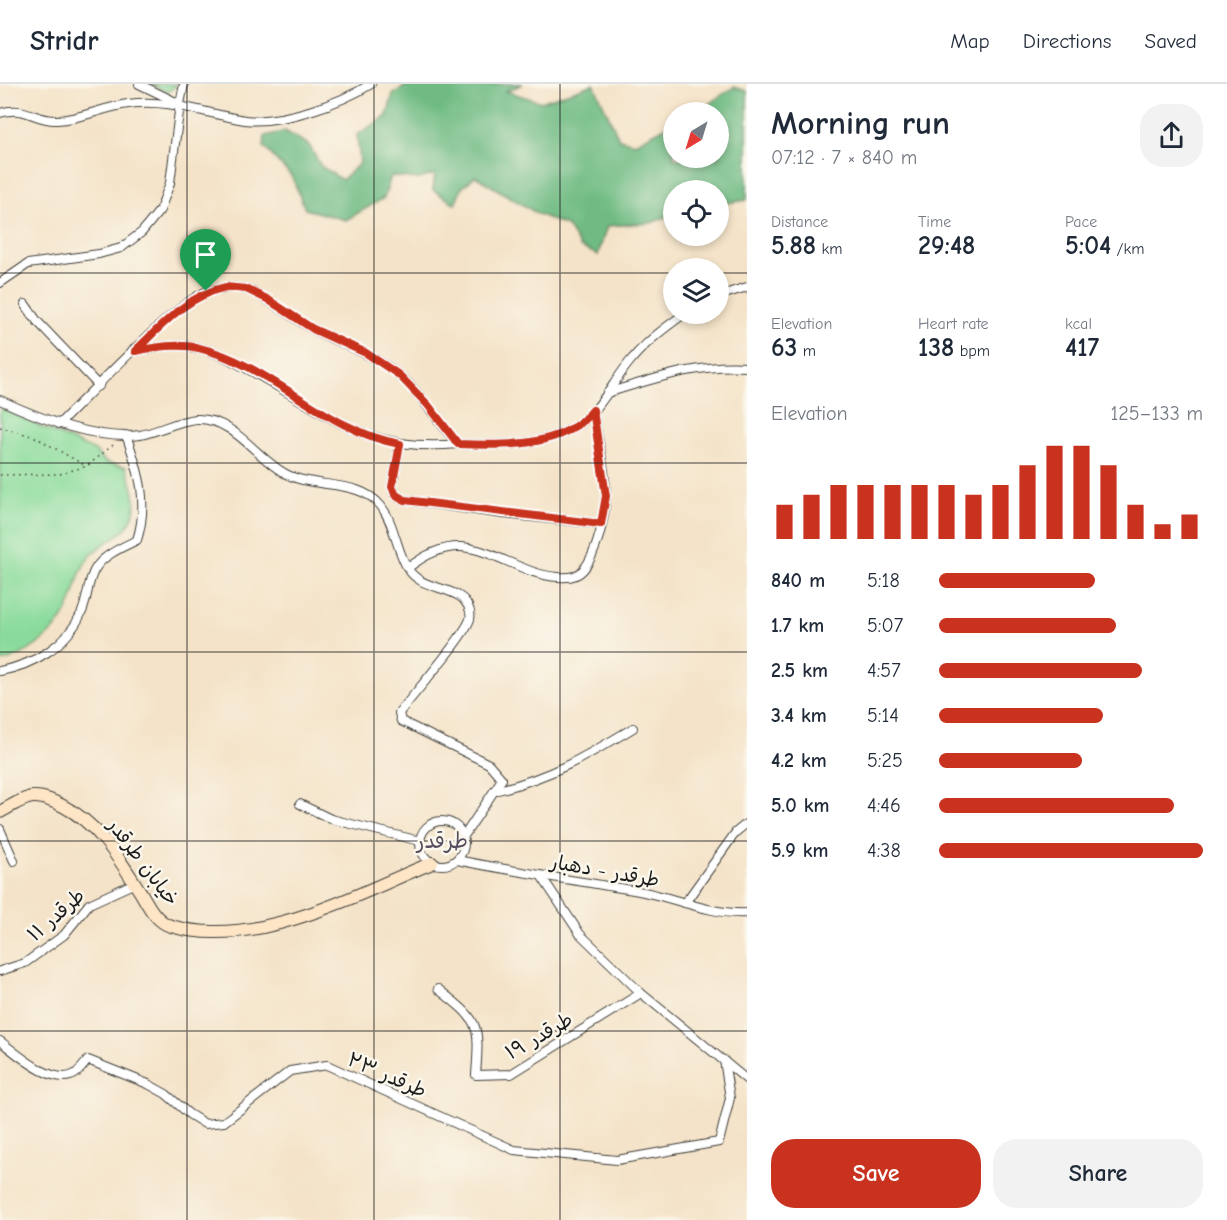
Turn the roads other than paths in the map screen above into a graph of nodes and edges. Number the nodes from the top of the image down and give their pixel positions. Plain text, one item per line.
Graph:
1 (138, 84) edge
2 (184, 84) edge
3 (372, 84) edge
4 (180, 104) junction
5 (0, 113) edge
6 (0, 283) edge
7 (747, 287) edge
8 (729, 293) edge
9 (25, 304) dead end
10 (670, 324) edge
11 (135, 351) junction
12 (747, 367) edge
13 (99, 386) junction
14 (607, 393) junction
15 (0, 400) edge
16 (593, 410) junction
17 (59, 424) junction
18 (126, 435) junction
19 (400, 444) junction
20 (458, 444) junction
21 (601, 524) junction
22 (408, 568) junction
23 (0, 671) edge
24 (633, 728) dead end
25 (494, 790) junction
26 (300, 804) dead end
27 (0, 812) edge
28 (747, 823) edge
29 (0, 829) edge
30 (464, 836) junction
31 (420, 841) junction
32 (457, 860) junction
33 (14, 861) dead end
34 (432, 863) junction
35 (542, 877) junction
36 (135, 884) junction
37 (685, 903) junction
38 (747, 913) edge
39 (0, 971) edge
40 (438, 989) dead end
41 (641, 993) junction
42 (0, 1041) edge
43 (724, 1060) junction
44 (747, 1080) edge

1 - 4 street
2 - 4 street
3 - 4 street
4 - 5 street
4 - 6 street
7 - 8 street
9 - 13 street
10 - 14 street
11 - 13 street
11 - 19 street
11 - 20 street
12 - 14 street
13 - 17 street
14 - 16 street
15 - 17 street
16 - 20 street
16 - 21 street
17 - 18 street
18 - 22 street
18 - 23 street
19 - 20 street
19 - 21 street
21 - 22 street
22 - 25 street
24 - 25 street
25 - 30 street
26 - 31 street
27 - 36 street, خیابان طرقدر
28 - 37 street
29 - 33 street
30 - 31 street
30 - 32 street
31 - 34 street
32 - 34 street
32 - 35 street, طرقدر - دهبار
34 - 36 street, خیابان طرقدر
35 - 37 street, طرقدر - دهبار
35 - 41 street
36 - 39 street, طرقدر ۱۱
37 - 38 street, طرقدر - دهبار
40 - 41 street, طرقدر ۱۹
41 - 43 street
42 - 43 street, طرقدر ۲۳
43 - 44 street

